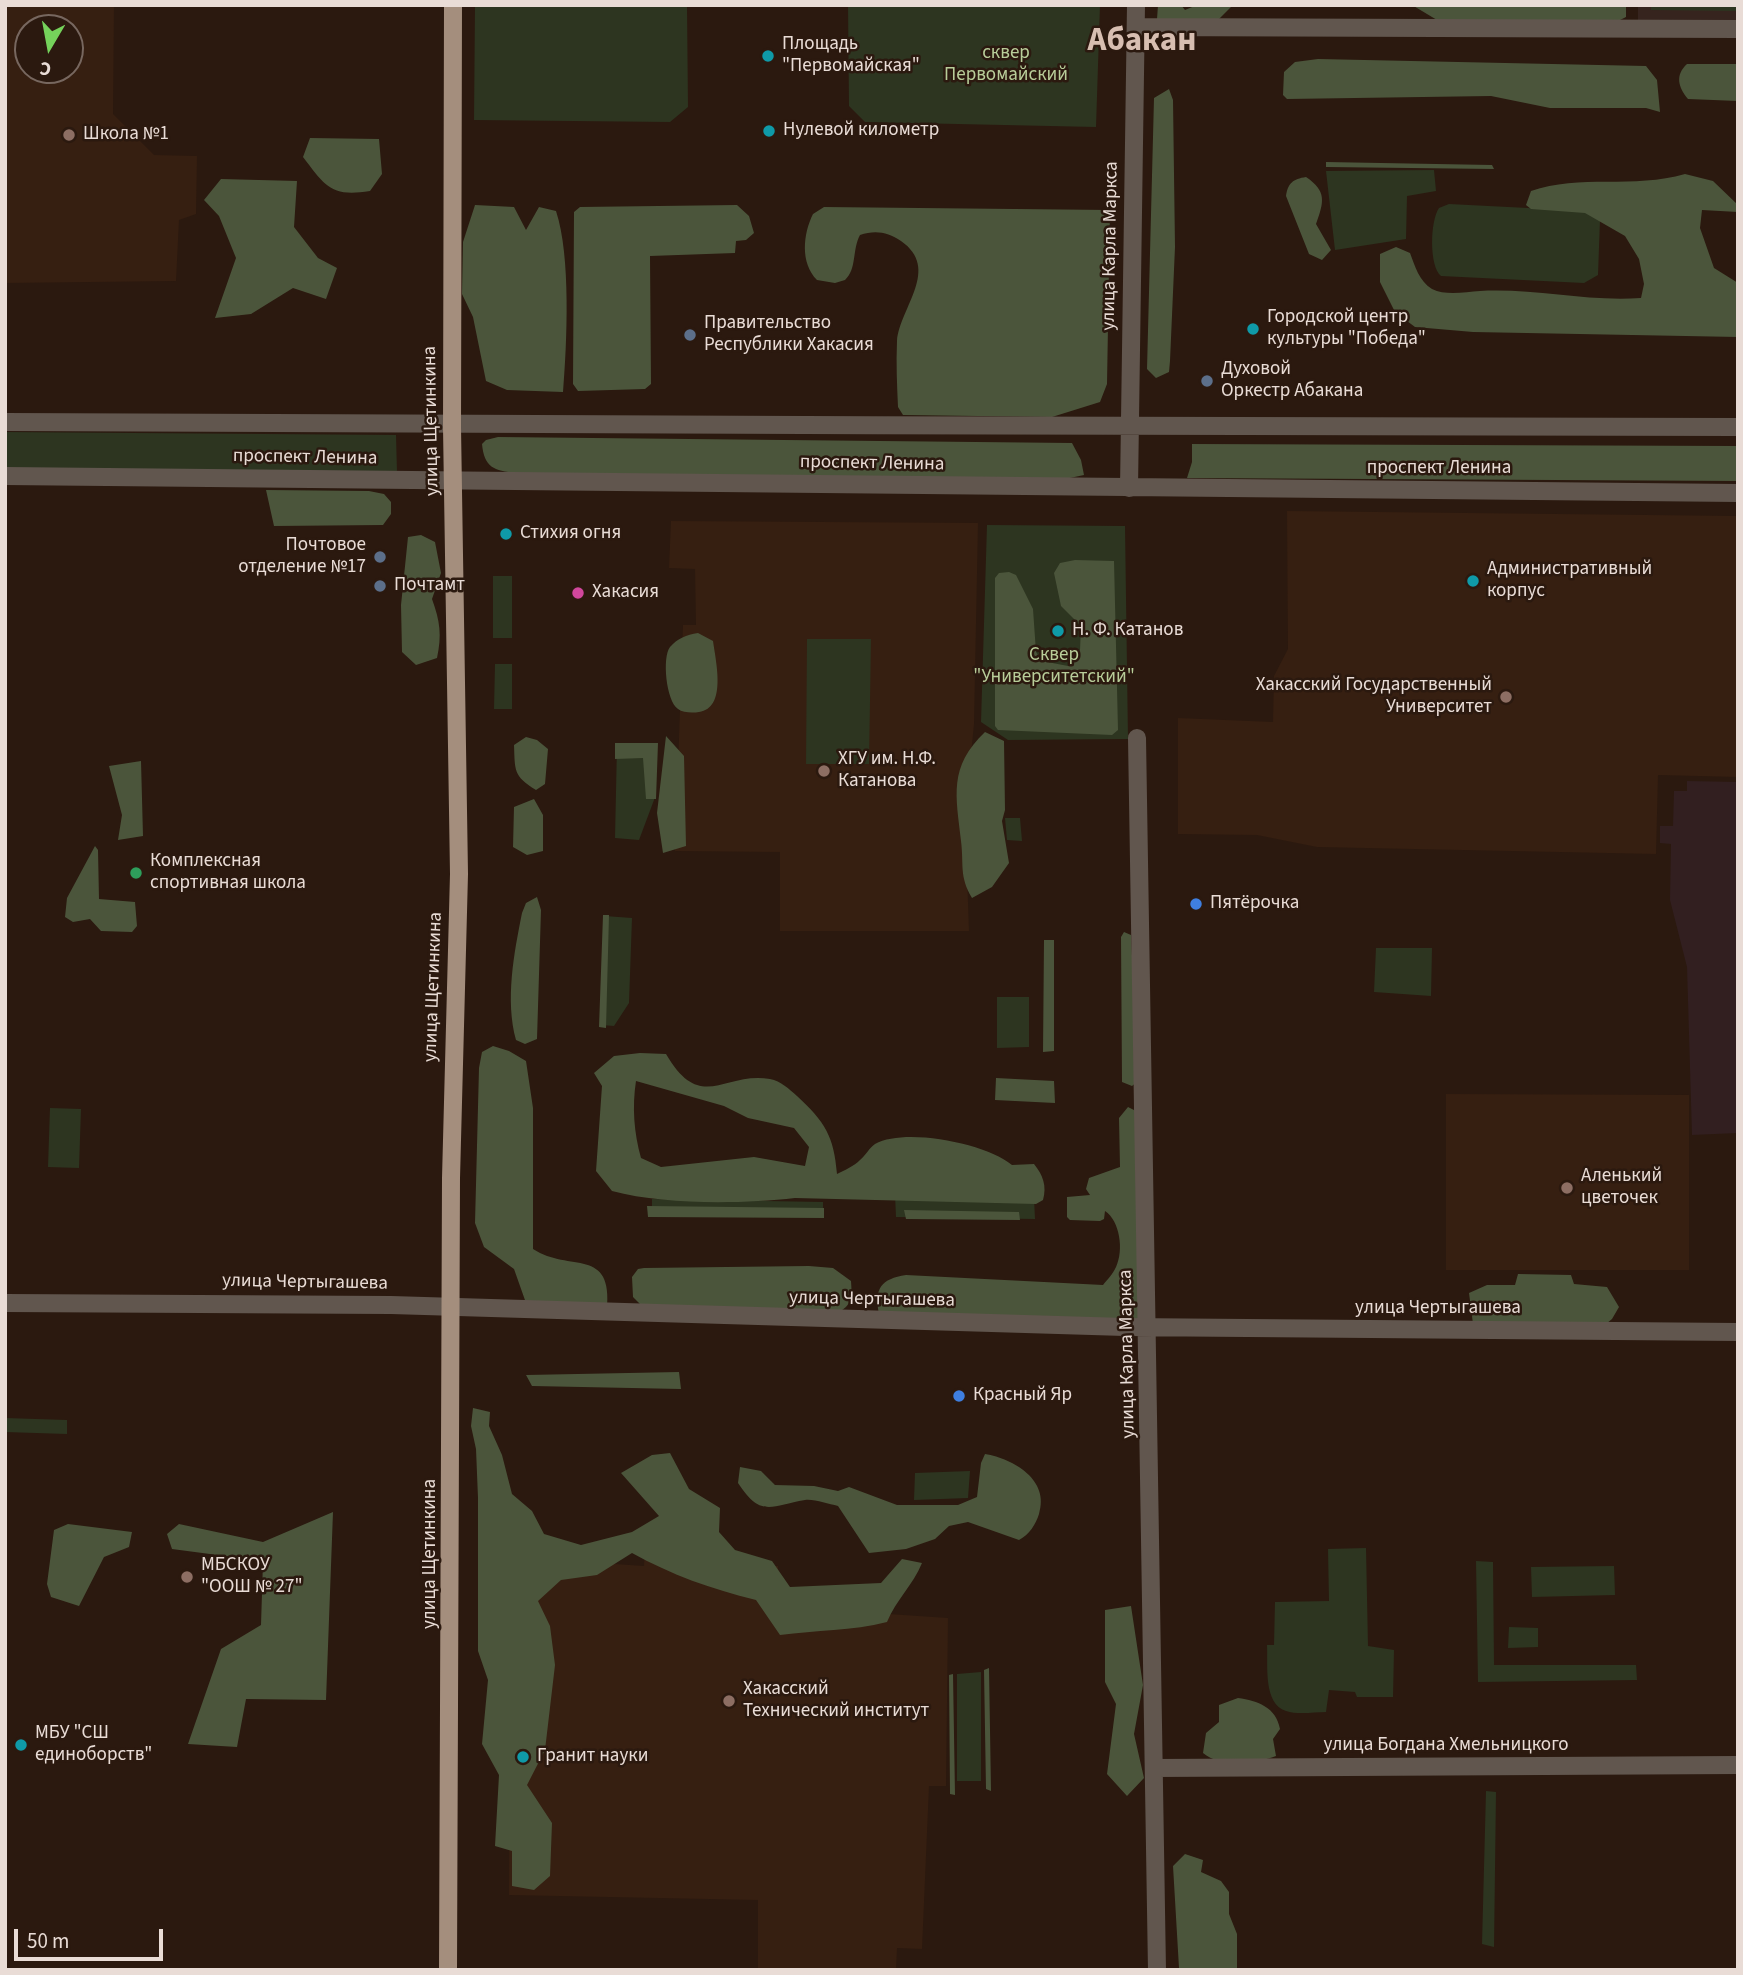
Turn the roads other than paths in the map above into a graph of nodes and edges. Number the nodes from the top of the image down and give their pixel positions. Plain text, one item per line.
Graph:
1 (453, 5) edge
2 (1136, 5) edge
3 (1136, 27) junction
4 (1738, 29) edge
5 (5, 422) edge
6 (1129, 424) junction
7 (452, 427) junction
8 (1738, 427) edge
9 (5, 476) edge
10 (454, 481) junction
11 (1129, 488) junction
12 (1738, 493) edge
13 (1137, 738) dead end
14 (5, 1303) edge
15 (452, 1308) junction
16 (1149, 1328) junction
17 (1738, 1332) edge
18 (1738, 1765) edge
19 (1154, 1768) junction
20 (448, 1970) edge
21 (1157, 1970) edge

1 - 7 main road, улица Щетинкина
2 - 3 street, улица Карла Маркса
3 - 4 street
3 - 6 street, улица Карла Маркса
5 - 7 street, проспект Ленина
6 - 7 street, проспект Ленина
6 - 8 street, проспект Ленина
6 - 11 street, улица Карла Маркса
7 - 10 main road, улица Щетинкина
9 - 10 street, проспект Ленина
10 - 11 street, проспект Ленина
10 - 15 main road, улица Щетинкина
11 - 12 street, проспект Ленина
13 - 16 street, улица Карла Маркса
14 - 15 street, улица Чертыгашева
15 - 16 street, улица Чертыгашева
15 - 20 main road, улица Щетинкина
16 - 17 street, улица Чертыгашева
16 - 19 street, улица Карла Маркса
18 - 19 street, улица Богдана Хмельницкого
19 - 21 street, улица Карла Маркса

